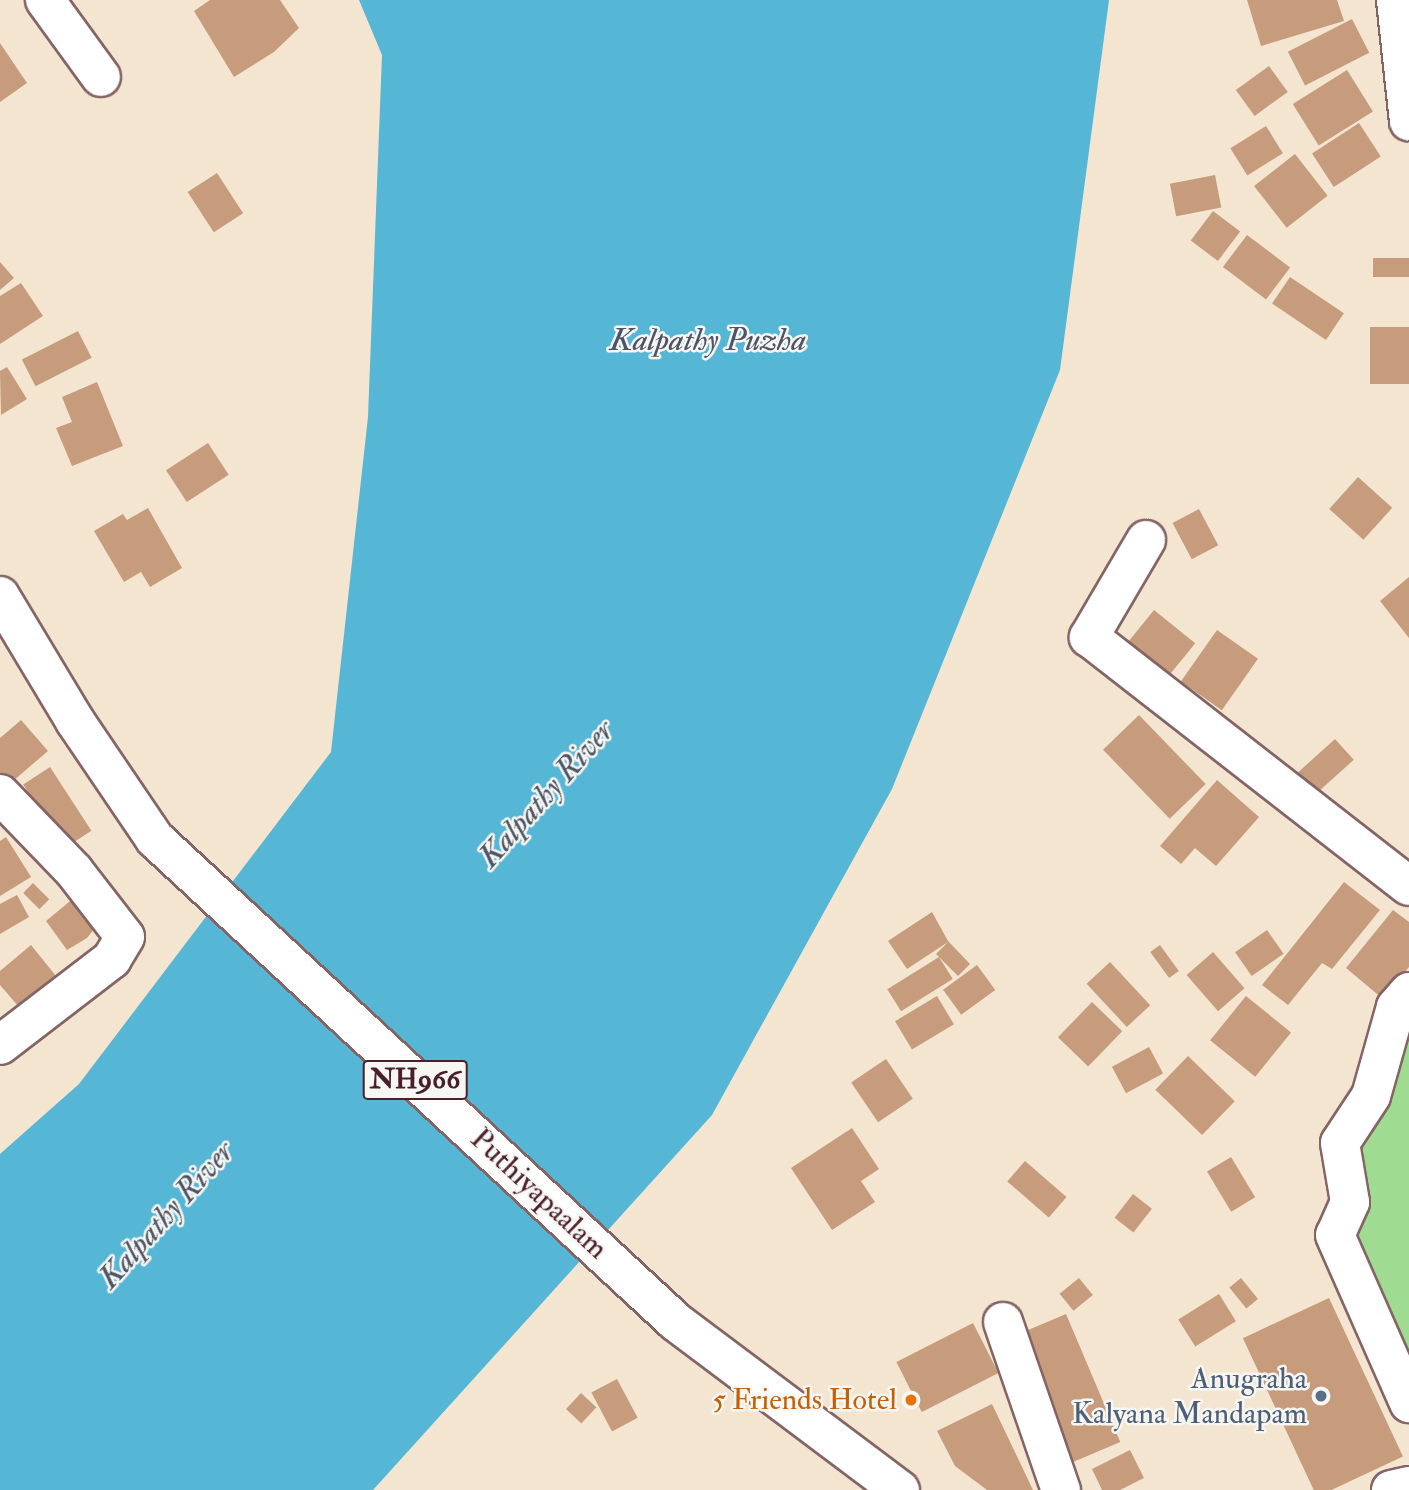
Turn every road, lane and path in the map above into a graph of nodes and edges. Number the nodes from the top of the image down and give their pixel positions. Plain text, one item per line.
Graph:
1 (45, 0) edge
2 (1396, 0) edge
3 (101, 77) dead end
4 (1409, 121) edge
5 (1146, 540) dead end
6 (0, 596) edge
7 (0, 794) edge
8 (1409, 886) edge
9 (1409, 992) edge
10 (0, 1045) edge
11 (1003, 1322) dead end
12 (1409, 1403) edge
13 (1409, 1486) edge
14 (900, 1490) edge
15 (1061, 1490) edge
16 (1391, 1490) edge

1 - 3 main road
2 - 4 main road
5 - 8 main road
6 - 14 main road, Puthiyapaalam / NH966
7 - 10 main road
9 - 12 main road
11 - 15 main road
13 - 16 main road

